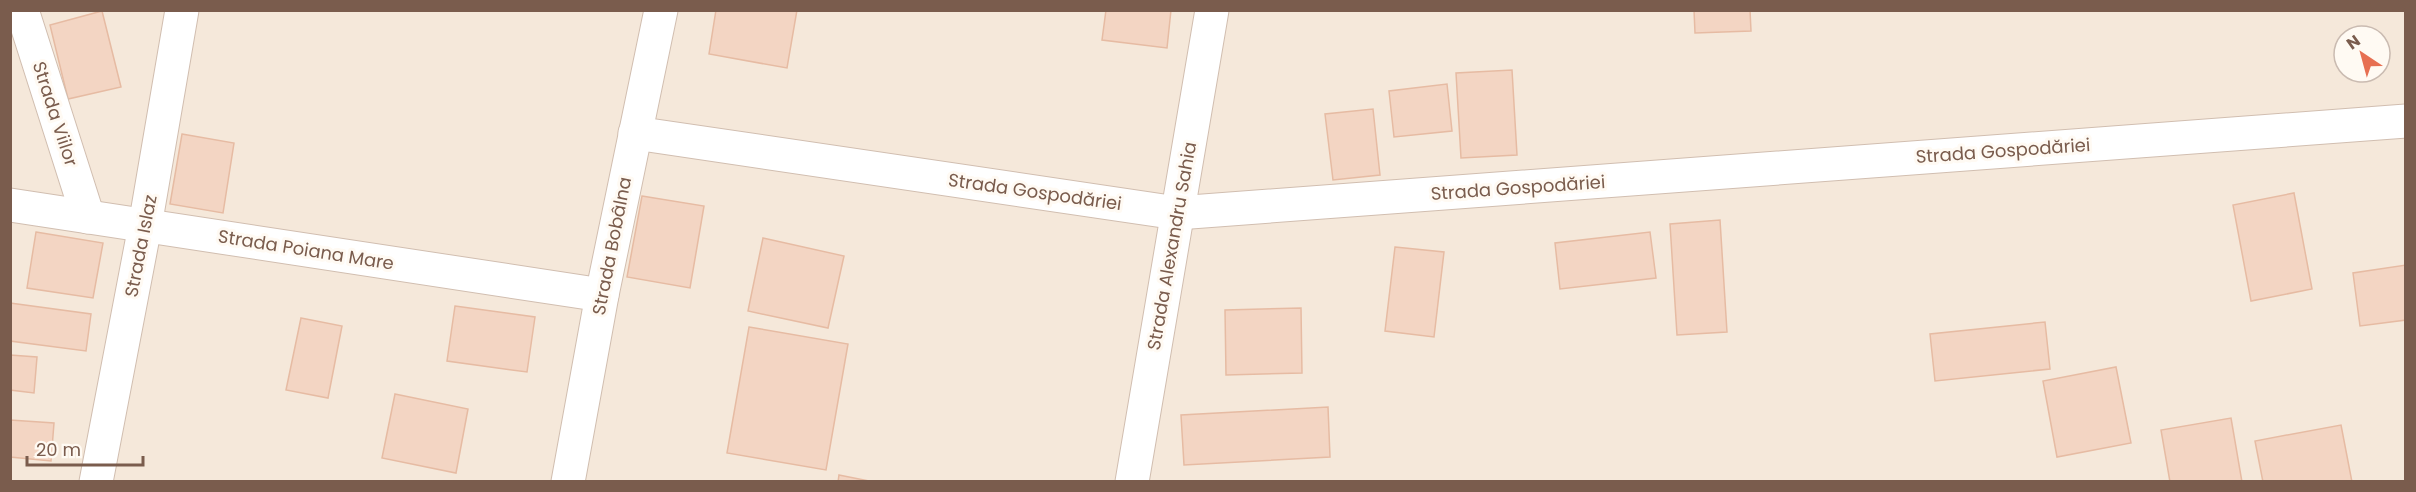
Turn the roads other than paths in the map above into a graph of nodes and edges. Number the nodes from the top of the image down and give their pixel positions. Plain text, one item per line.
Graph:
1 (22, 10) edge
2 (182, 10) edge
3 (661, 10) edge
4 (1212, 10) edge
5 (2406, 121) edge
6 (635, 133) junction
7 (10, 205) edge
8 (1177, 213) junction
9 (88, 217) junction
10 (145, 226) junction
11 (602, 295) junction
12 (96, 482) edge
13 (568, 482) edge
14 (1132, 482) edge

1 - 9 street, Strada Viilor
2 - 10 street, Strada Islaz
3 - 6 street, Strada Bobâlna
4 - 8 street, Strada Alexandru Sahia
5 - 8 street, Strada Gospodăriei
6 - 8 street, Strada Gospodăriei
6 - 11 street, Strada Bobâlna
7 - 9 street, Strada Poiana Mare
8 - 14 street, Strada Alexandru Sahia
9 - 10 street, Strada Poiana Mare
10 - 11 street, Strada Poiana Mare
10 - 12 street, Strada Islaz
11 - 13 street, Strada Bobâlna

